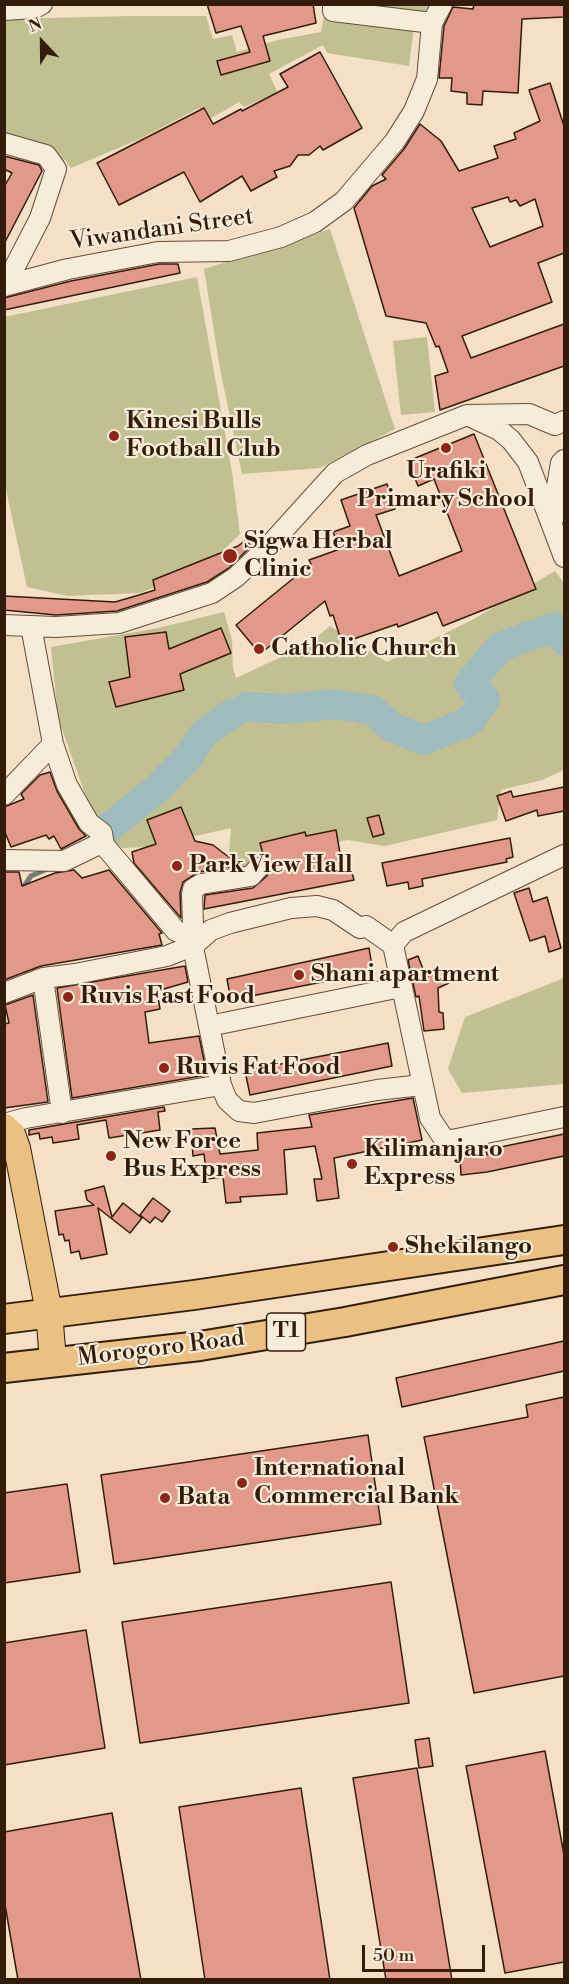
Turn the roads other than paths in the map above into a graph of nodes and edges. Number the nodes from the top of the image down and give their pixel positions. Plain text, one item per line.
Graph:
1 (42, 4) edge
2 (333, 4) edge
3 (442, 4) edge
4 (4, 10) edge
5 (432, 23) junction
6 (4, 143) edge
7 (5, 286) edge
8 (467, 415) junction
9 (564, 421) edge
10 (564, 460) edge
11 (552, 529) junction
12 (564, 557) edge
13 (4, 625) edge
14 (32, 626) junction
15 (53, 744) junction
16 (4, 795) edge
17 (104, 845) junction
18 (564, 855) edge
19 (4, 860) edge
20 (258, 868) dead end
21 (194, 941) junction
22 (393, 945) junction
23 (43, 978) junction
24 (401, 987) junction
25 (4, 993) edge
26 (209, 1026) junction
27 (422, 1084) junction
28 (221, 1085) junction
29 (62, 1113) junction
30 (564, 1117) edge
31 (4, 1126) edge
32 (564, 1240) edge
33 (564, 1280) edge
34 (49, 1312) junction
35 (4, 1319) edge
36 (53, 1362) junction
37 (4, 1368) edge

1 - 4 street
2 - 5 street
3 - 5 street, Viwandani Street
5 - 7 street, Viwandani Street
6 - 7 street
8 - 9 street
8 - 11 street
8 - 14 street
10 - 11 street
11 - 12 street
13 - 14 street
14 - 15 street
15 - 16 street
15 - 17 street
17 - 19 street
17 - 21 street
18 - 22 street
20 - 21 street
21 - 22 street
21 - 23 street
21 - 26 street
22 - 24 street
23 - 25 street
23 - 29 street
24 - 26 street
24 - 27 street
26 - 28 street
27 - 28 street
27 - 30 street
28 - 29 street
29 - 31 street
31 - 34 main road
32 - 34 highway, Morogoro Road / T1
33 - 36 highway, Morogoro Road / T1
34 - 35 highway, Morogoro Road / T1
34 - 36 main road
36 - 37 highway, Morogoro Road / T1

